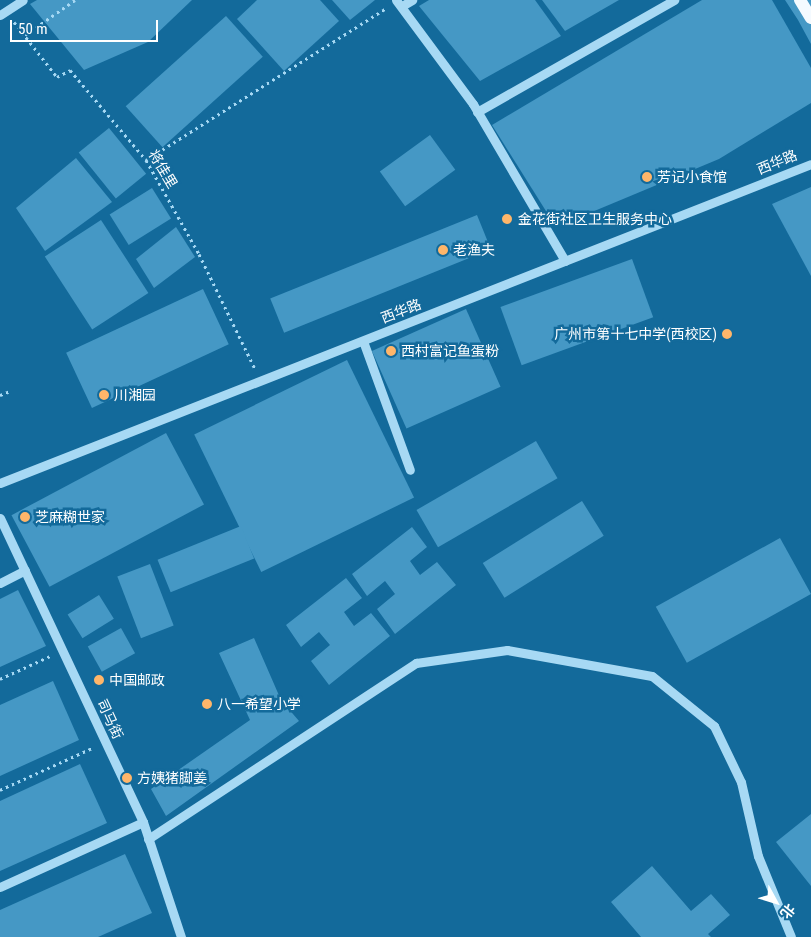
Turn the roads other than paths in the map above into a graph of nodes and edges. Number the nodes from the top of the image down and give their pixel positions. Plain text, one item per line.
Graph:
1 (23, 0) edge
2 (412, 0) edge
3 (674, 0) edge
4 (800, 0) edge
5 (398, 2) edge
6 (3, 13) edge
7 (811, 18) edge
8 (478, 112) junction
9 (811, 164) edge
10 (566, 261) junction
11 (363, 341) junction
12 (410, 470) dead end
13 (0, 484) edge
14 (0, 518) edge
15 (25, 570) junction
16 (0, 582) edge
17 (143, 822) junction
18 (148, 839) junction
19 (0, 887) edge
20 (181, 937) edge
21 (791, 937) edge

1 - 6 street
2 - 5 street
3 - 8 street
4 - 7 main road
5 - 8 street
8 - 10 street
9 - 10 street, 西华路
10 - 11 street, 西华路
11 - 12 street
11 - 13 street, 西华路
14 - 15 street, 司马街
15 - 16 street
15 - 17 street, 司马街
17 - 18 street, 司马街
17 - 19 street
18 - 20 street, 司马街
18 - 21 street

